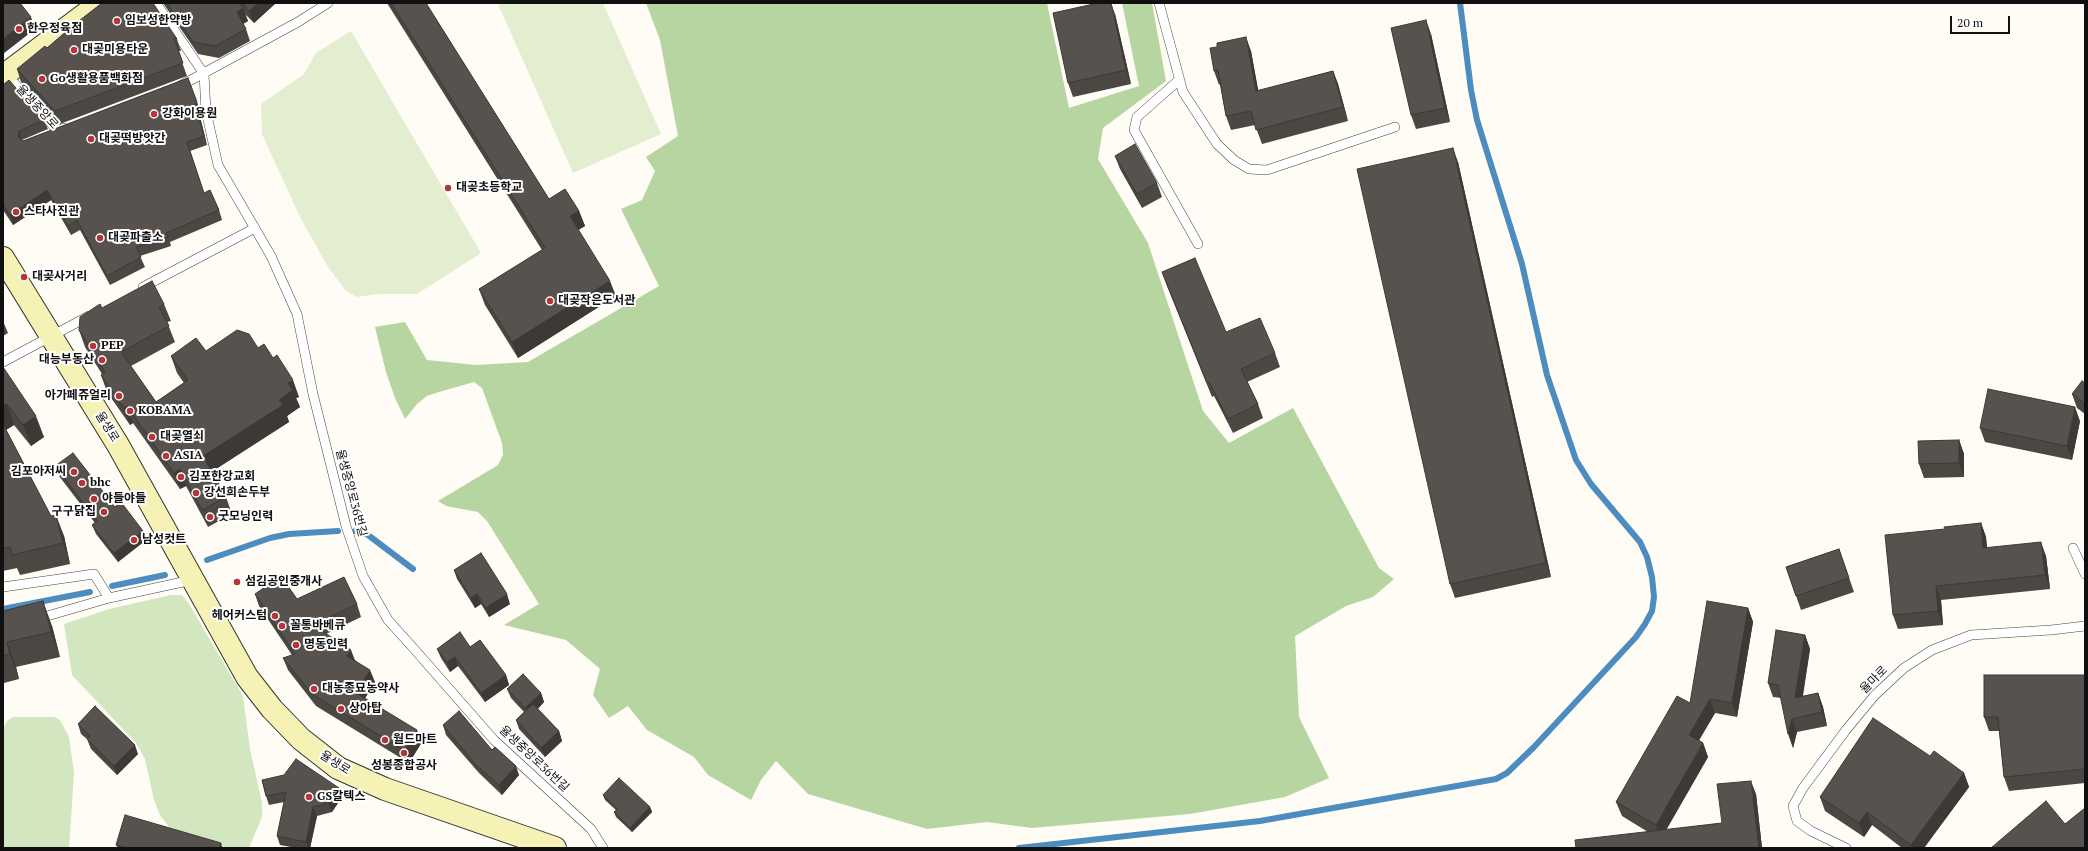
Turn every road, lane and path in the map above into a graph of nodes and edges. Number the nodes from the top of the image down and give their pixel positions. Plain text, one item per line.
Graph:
1 (100, 3) edge
2 (156, 3) edge
3 (328, 3) edge
4 (1159, 3) edge
5 (204, 74) junction
6 (4, 75) edge
7 (1179, 80) junction
8 (174, 89) edge
9 (72, 125) edge
10 (1395, 127) dead end
11 (255, 228) junction
12 (1198, 244) dead end
13 (3, 258) edge
14 (136, 290) edge
15 (96, 312) edge
16 (50, 337) junction
17 (3, 362) edge
18 (2073, 548) dead end
19 (2085, 574) edge
20 (192, 580) junction
21 (3, 586) edge
22 (109, 598) junction
23 (28, 621) edge
24 (2085, 626) edge
25 (555, 848) edge
26 (603, 848) edge
27 (1846, 848) edge

1 - 6 street, 율생중앙로
2 - 5 lane
3 - 5 lane
4 - 7 lane
5 - 8 lane
5 - 11 lane, 율생중앙로36번길
6 - 9 lane, 율생중앙로
7 - 10 lane
7 - 12 lane
11 - 14 lane
11 - 26 lane, 율생중앙로36번길
13 - 16 street, 율생로
15 - 16 lane
16 - 17 lane
16 - 20 street, 율생로
18 - 19 lane
20 - 22 lane
20 - 25 street, 율생로
21 - 22 lane
22 - 23 lane
24 - 27 lane, 율마로

